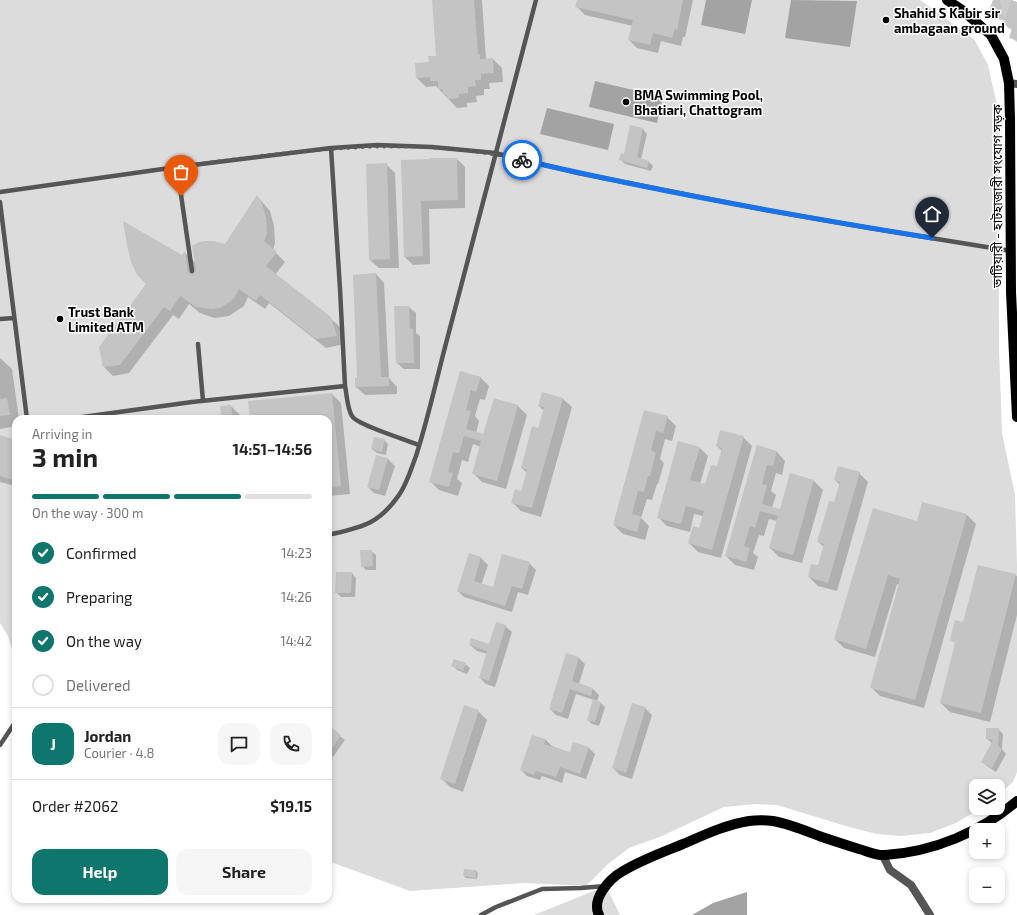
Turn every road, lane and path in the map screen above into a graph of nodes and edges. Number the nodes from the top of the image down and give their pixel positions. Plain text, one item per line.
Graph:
1 (536, 0) edge
2 (948, 0) edge
3 (1013, 83) edge
4 (331, 148) junction
5 (495, 153) junction
6 (177, 167) junction
7 (0, 192) edge
8 (0, 202) edge
9 (1011, 251) junction
10 (192, 271) dead end
11 (14, 318) junction
12 (0, 319) edge
13 (198, 344) dead end
14 (345, 386) junction
15 (203, 400) junction
16 (26, 415) edge
17 (96, 415) edge
18 (1017, 417) edge
19 (419, 445) junction
20 (332, 534) edge
21 (12, 727) edge
22 (0, 745) edge
23 (1017, 801) edge
24 (883, 856) junction
25 (606, 886) junction
26 (481, 915) edge
27 (599, 915) edge
28 (930, 915) edge

1 - 5 lane
2 - 3 main road, ভাটিয়ারী - হাটহাজারী সংযোগ সড়ক
3 - 9 main road, ভাটিয়ারী - হাটহাজারী সংযোগ সড়ক
4 - 5 lane
4 - 6 lane
4 - 14 lane
5 - 9 lane
5 - 19 lane
6 - 7 lane
6 - 10 lane
8 - 11 lane
9 - 18 main road, ভাটিয়ারী - হাটহাজারী সংযোগ সড়ক
11 - 12 lane
11 - 16 lane
13 - 15 lane
14 - 15 lane
14 - 19 lane
15 - 17 lane
19 - 20 lane
21 - 22 lane
23 - 24 main road
24 - 25 main road
24 - 28 street
25 - 26 lane
25 - 27 main road

